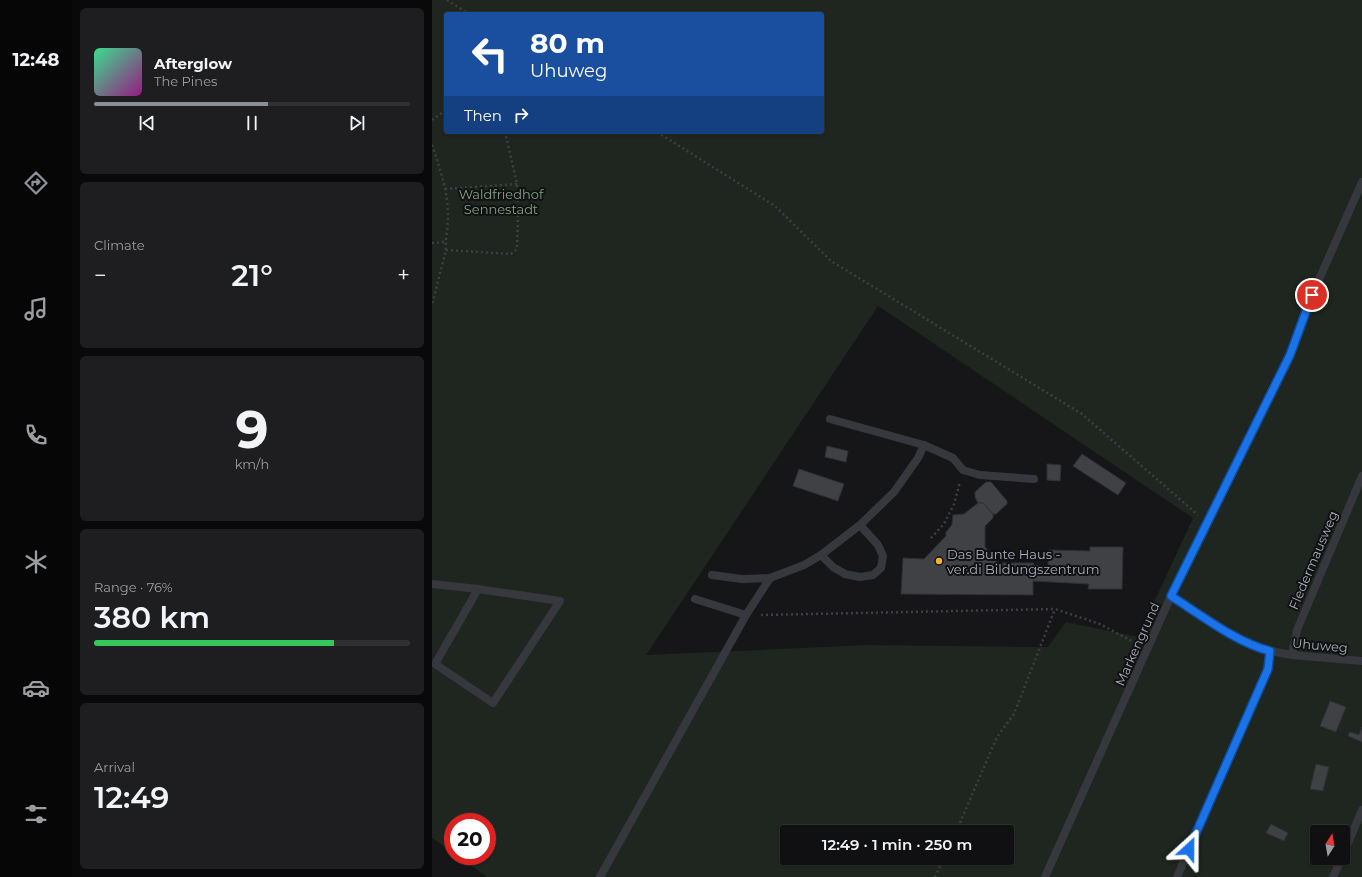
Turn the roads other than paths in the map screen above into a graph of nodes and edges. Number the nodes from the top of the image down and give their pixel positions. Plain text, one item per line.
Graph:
1 (1362, 182) edge
2 (830, 419) dead end
3 (924, 445) junction
4 (1362, 476) edge
5 (1034, 479) dead end
6 (860, 526) junction
7 (821, 555) junction
8 (712, 575) dead end
9 (770, 578) junction
10 (432, 584) edge
11 (478, 589) junction
12 (1171, 596) junction
13 (695, 599) dead end
14 (746, 616) junction
15 (1270, 651) junction
16 (1292, 655) junction
17 (1362, 661) edge
18 (434, 665) edge
19 (1362, 810) edge
20 (1350, 838) edge
21 (1339, 865) edge
22 (600, 877) edge
23 (1045, 877) edge
24 (1177, 877) edge
25 (1334, 877) edge

1 - 12 lane, Markengrund
2 - 3 lane
3 - 5 lane
3 - 6 lane
4 - 16 lane, Fledermausweg
6 - 7 lane
6 - 7 lane
7 - 9 lane
8 - 9 lane
9 - 14 lane
10 - 11 lane
11 - 18 lane
11 - 18 lane
12 - 15 lane, Uhuweg
12 - 23 lane, Markengrund
13 - 14 lane
14 - 22 lane
15 - 16 lane, Uhuweg
15 - 24 lane
16 - 17 lane, Uhuweg
19 - 20 lane
21 - 25 lane

